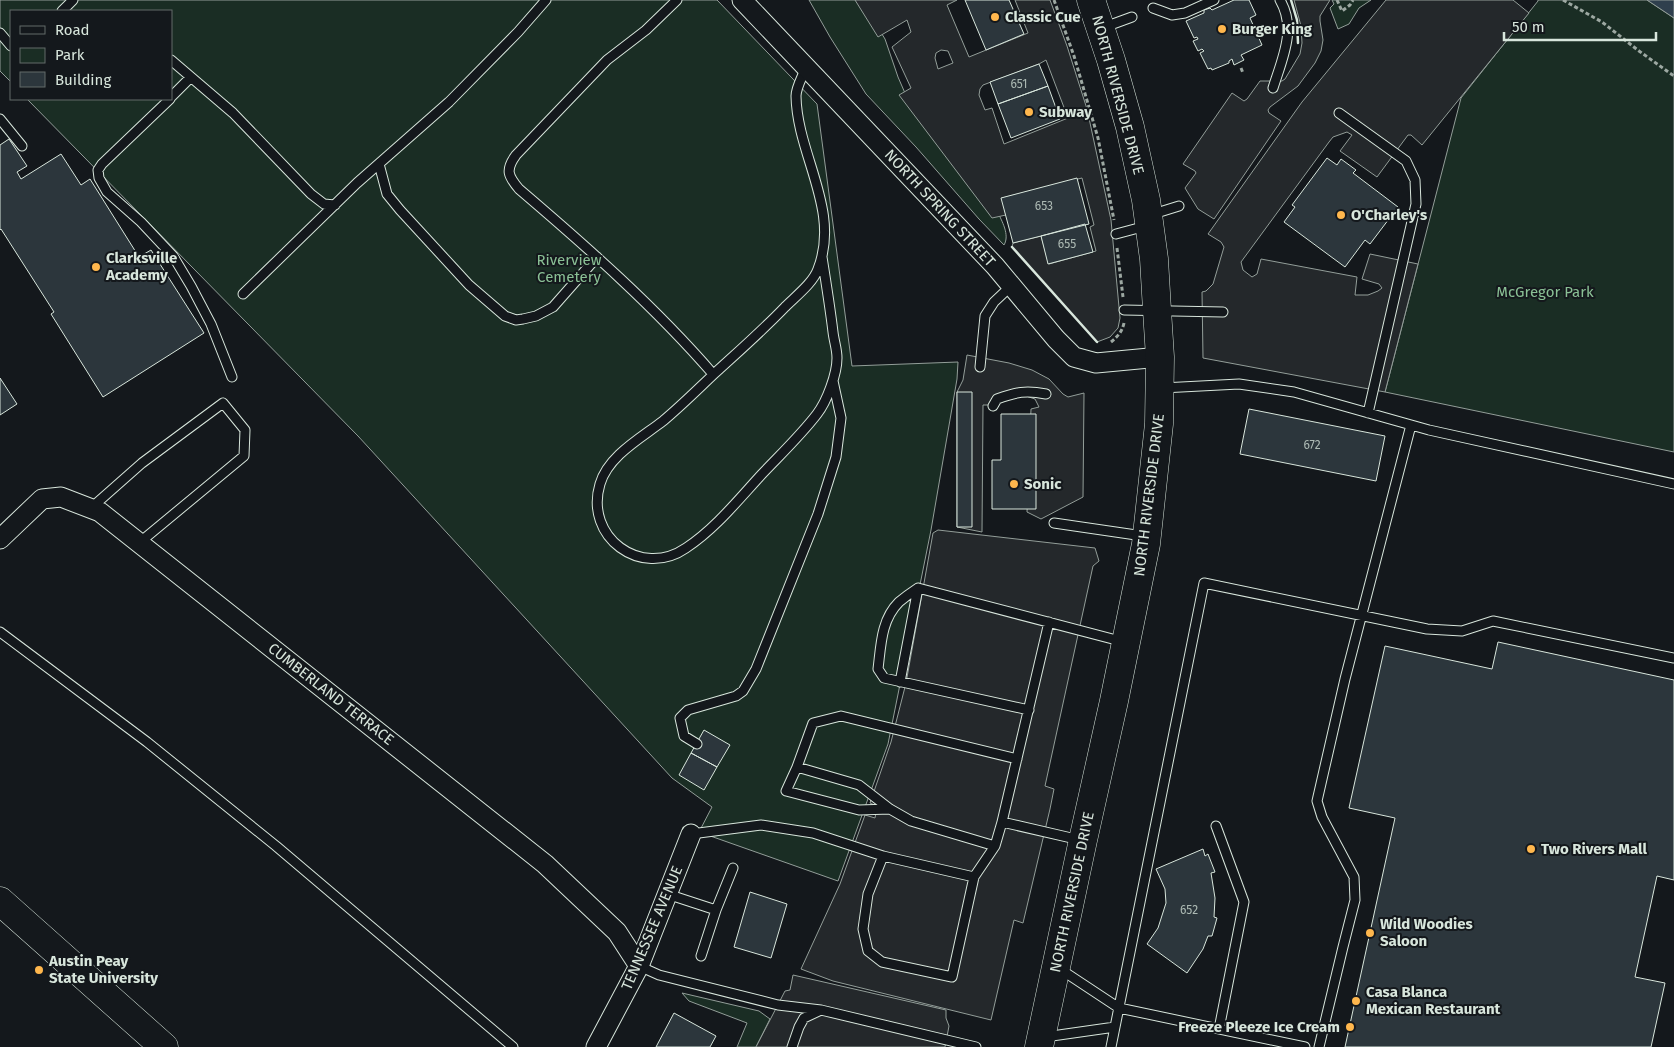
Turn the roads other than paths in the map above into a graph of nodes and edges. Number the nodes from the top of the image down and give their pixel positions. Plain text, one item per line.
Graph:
1 (73, 0) edge
2 (546, 0) edge
3 (677, 0) edge
4 (742, 0) edge
5 (1091, 0) edge
6 (1214, 0) edge
7 (1280, 0) edge
8 (1154, 8) dead end
9 (63, 10) edge
10 (1132, 17) dead end
11 (1100, 28) junction
12 (0, 33) edge
13 (10, 45) edge
14 (172, 61) edge
15 (806, 67) junction
16 (191, 77) junction
17 (1273, 88) dead end
18 (172, 96) edge
19 (168, 100) edge
20 (1338, 113) dead end
21 (0, 119) edge
22 (22, 146) dead end
23 (379, 164) junction
24 (335, 204) junction
25 (1179, 206) dead end
26 (1148, 221) junction
27 (1116, 234) road end
28 (822, 257) junction
29 (597, 258) junction
30 (1011, 286) junction
31 (243, 294) dead end
32 (1124, 310) road end
33 (1157, 310) junction
34 (1223, 312) dead end
35 (1160, 357) junction
36 (980, 367) dead end
37 (714, 374) junction
38 (232, 377) dead end
39 (833, 381) junction
40 (1160, 388) junction
41 (1046, 394) dead end
42 (993, 406) dead end
43 (1368, 413) junction
44 (1411, 425) junction
45 (1674, 484) edge
46 (91, 508) junction
47 (1054, 523) dead end
48 (1147, 537) junction
49 (0, 539) edge
50 (139, 543) junction
51 (918, 588) junction
52 (1363, 616) junction
53 (1049, 622) junction
54 (0, 632) edge
55 (1126, 642) junction
56 (1674, 658) edge
57 (900, 682) junction
58 (1029, 710) junction
59 (697, 744) dead end
60 (1017, 759) junction
61 (797, 767) junction
62 (890, 808) junction
63 (1002, 822) junction
64 (1216, 826) dead end
65 (691, 834) joint
66 (1083, 840) junction
67 (995, 846) junction
68 (883, 856) junction
69 (733, 868) dead end
70 (974, 878) junction
71 (667, 894) junction
72 (0, 901) edge
73 (716, 910) junction
74 (701, 956) dead end
75 (639, 966) junction
76 (1056, 966) junction
77 (1119, 1008) junction
78 (821, 1010) junction
79 (1115, 1028) junction
80 (1219, 1029) junction
81 (1041, 1042) edge
82 (164, 1047) edge
83 (514, 1047) edge
84 (596, 1047) edge
85 (792, 1047) edge
86 (976, 1047) edge
87 (1111, 1047) edge
88 (1305, 1047) edge
89 (1319, 1047) edge

1 - 9 lane
2 - 23 lane
3 - 29 lane
4 - 15 street, NORTH SPRING STREET
5 - 11 main road, NORTH RIVERSIDE DRIVE
6 - 8 lane
7 - 17 lane
10 - 11 lane
11 - 26 main road, NORTH RIVERSIDE DRIVE
12 - 13 lane
14 - 16 lane
15 - 28 lane
15 - 30 street, NORTH SPRING STREET
16 - 18 lane
16 - 24 lane
19 - 38 lane
20 - 43 lane
21 - 22 lane
23 - 24 lane
23 - 29 lane
24 - 31 lane
25 - 26 lane
26 - 27 lane
26 - 33 main road, NORTH RIVERSIDE DRIVE
28 - 37 lane
28 - 39 lane
29 - 37 lane
30 - 35 street, NORTH SPRING STREET
30 - 36 lane
32 - 33 lane
33 - 34 lane
33 - 35 main road, NORTH RIVERSIDE DRIVE
35 - 40 main road, NORTH RIVERSIDE DRIVE
37 - 39 lane
39 - 59 lane
40 - 43 lane
40 - 48 main road, NORTH RIVERSIDE DRIVE
41 - 42 lane
43 - 44 lane
44 - 45 lane
44 - 52 lane
46 - 49 street, CUMBERLAND TERRACE
46 - 50 street, CUMBERLAND TERRACE
46 - 50 lane
47 - 48 lane
48 - 55 main road, NORTH RIVERSIDE DRIVE
50 - 75 street, CUMBERLAND TERRACE
51 - 53 lane
51 - 57 lane
51 - 57 lane
52 - 56 lane
52 - 77 lane
52 - 89 lane
53 - 55 lane
53 - 58 lane
54 - 83 lane
55 - 66 main road, NORTH RIVERSIDE DRIVE
57 - 58 lane
58 - 60 lane
60 - 61 lane
60 - 63 lane
61 - 62 lane
61 - 62 lane
62 - 67 lane
63 - 66 lane
63 - 67 lane
64 - 80 lane
65 - 68 lane
65 - 71 street, TENNESSEE AVENUE
66 - 76 main road, NORTH RIVERSIDE DRIVE
67 - 70 lane
68 - 70 lane
68 - 70 lane
69 - 73 lane
71 - 73 lane
71 - 75 street, TENNESSEE AVENUE
72 - 82 main road
73 - 74 lane
75 - 78 lane
75 - 84 street, TENNESSEE AVENUE
76 - 77 lane
76 - 81 main road, NORTH RIVERSIDE DRIVE
77 - 79 lane
77 - 80 lane
78 - 85 lane
78 - 86 lane
79 - 81 lane
79 - 87 lane
80 - 88 lane

